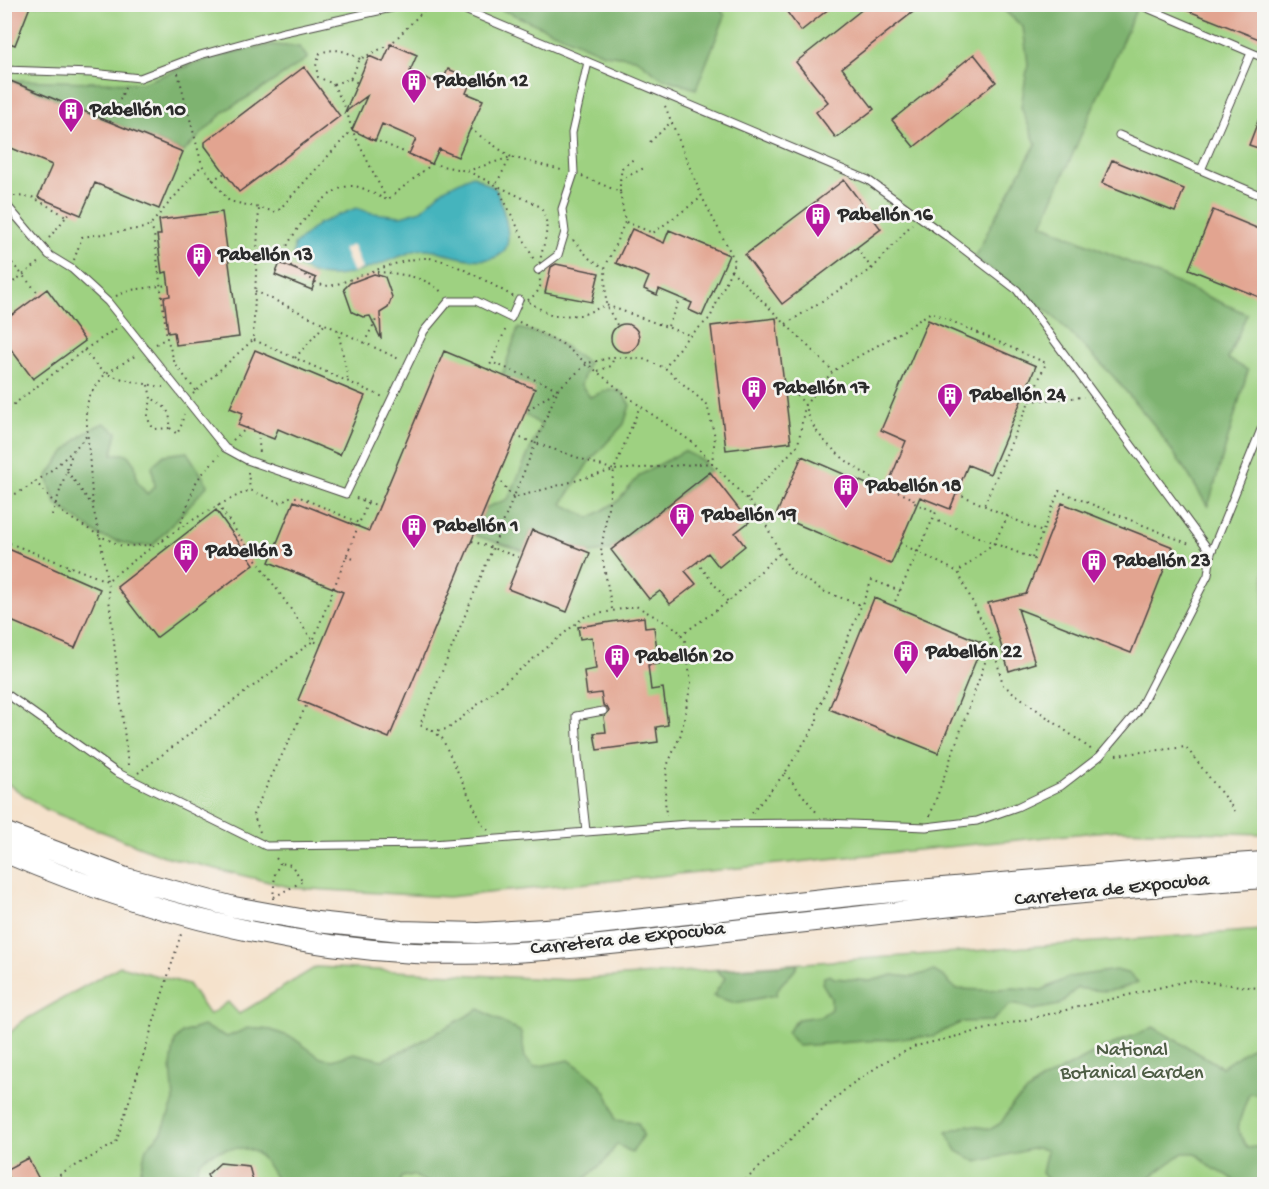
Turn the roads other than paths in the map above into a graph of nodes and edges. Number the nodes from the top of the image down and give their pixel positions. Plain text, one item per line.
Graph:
1 (409, 4) edge
2 (451, 4) edge
3 (1138, 4) edge
4 (1251, 53) junction
5 (1264, 58) edge
6 (588, 62) junction
7 (4, 70) edge
8 (1119, 135) dead end
9 (1201, 170) junction
10 (1264, 197) edge
11 (4, 200) edge
12 (538, 270) road end
13 (523, 300) road end
14 (1264, 422) edge
15 (1211, 553) junction
16 (4, 692) edge
17 (603, 711) dead end
18 (586, 831) junction
19 (4, 832) edge
20 (4, 852) edge
21 (1264, 862) edge
22 (1264, 878) edge

1 - 7 lane
2 - 6 lane
3 - 4 lane
4 - 5 lane
4 - 9 lane
6 - 12 lane
6 - 15 lane
8 - 9 lane
9 - 10 lane
11 - 13 lane
14 - 15 lane
15 - 18 lane
16 - 18 lane
17 - 18 lane
19 - 21 main road, Carretera de Expocuba
20 - 22 main road, Carretera de Expocuba

